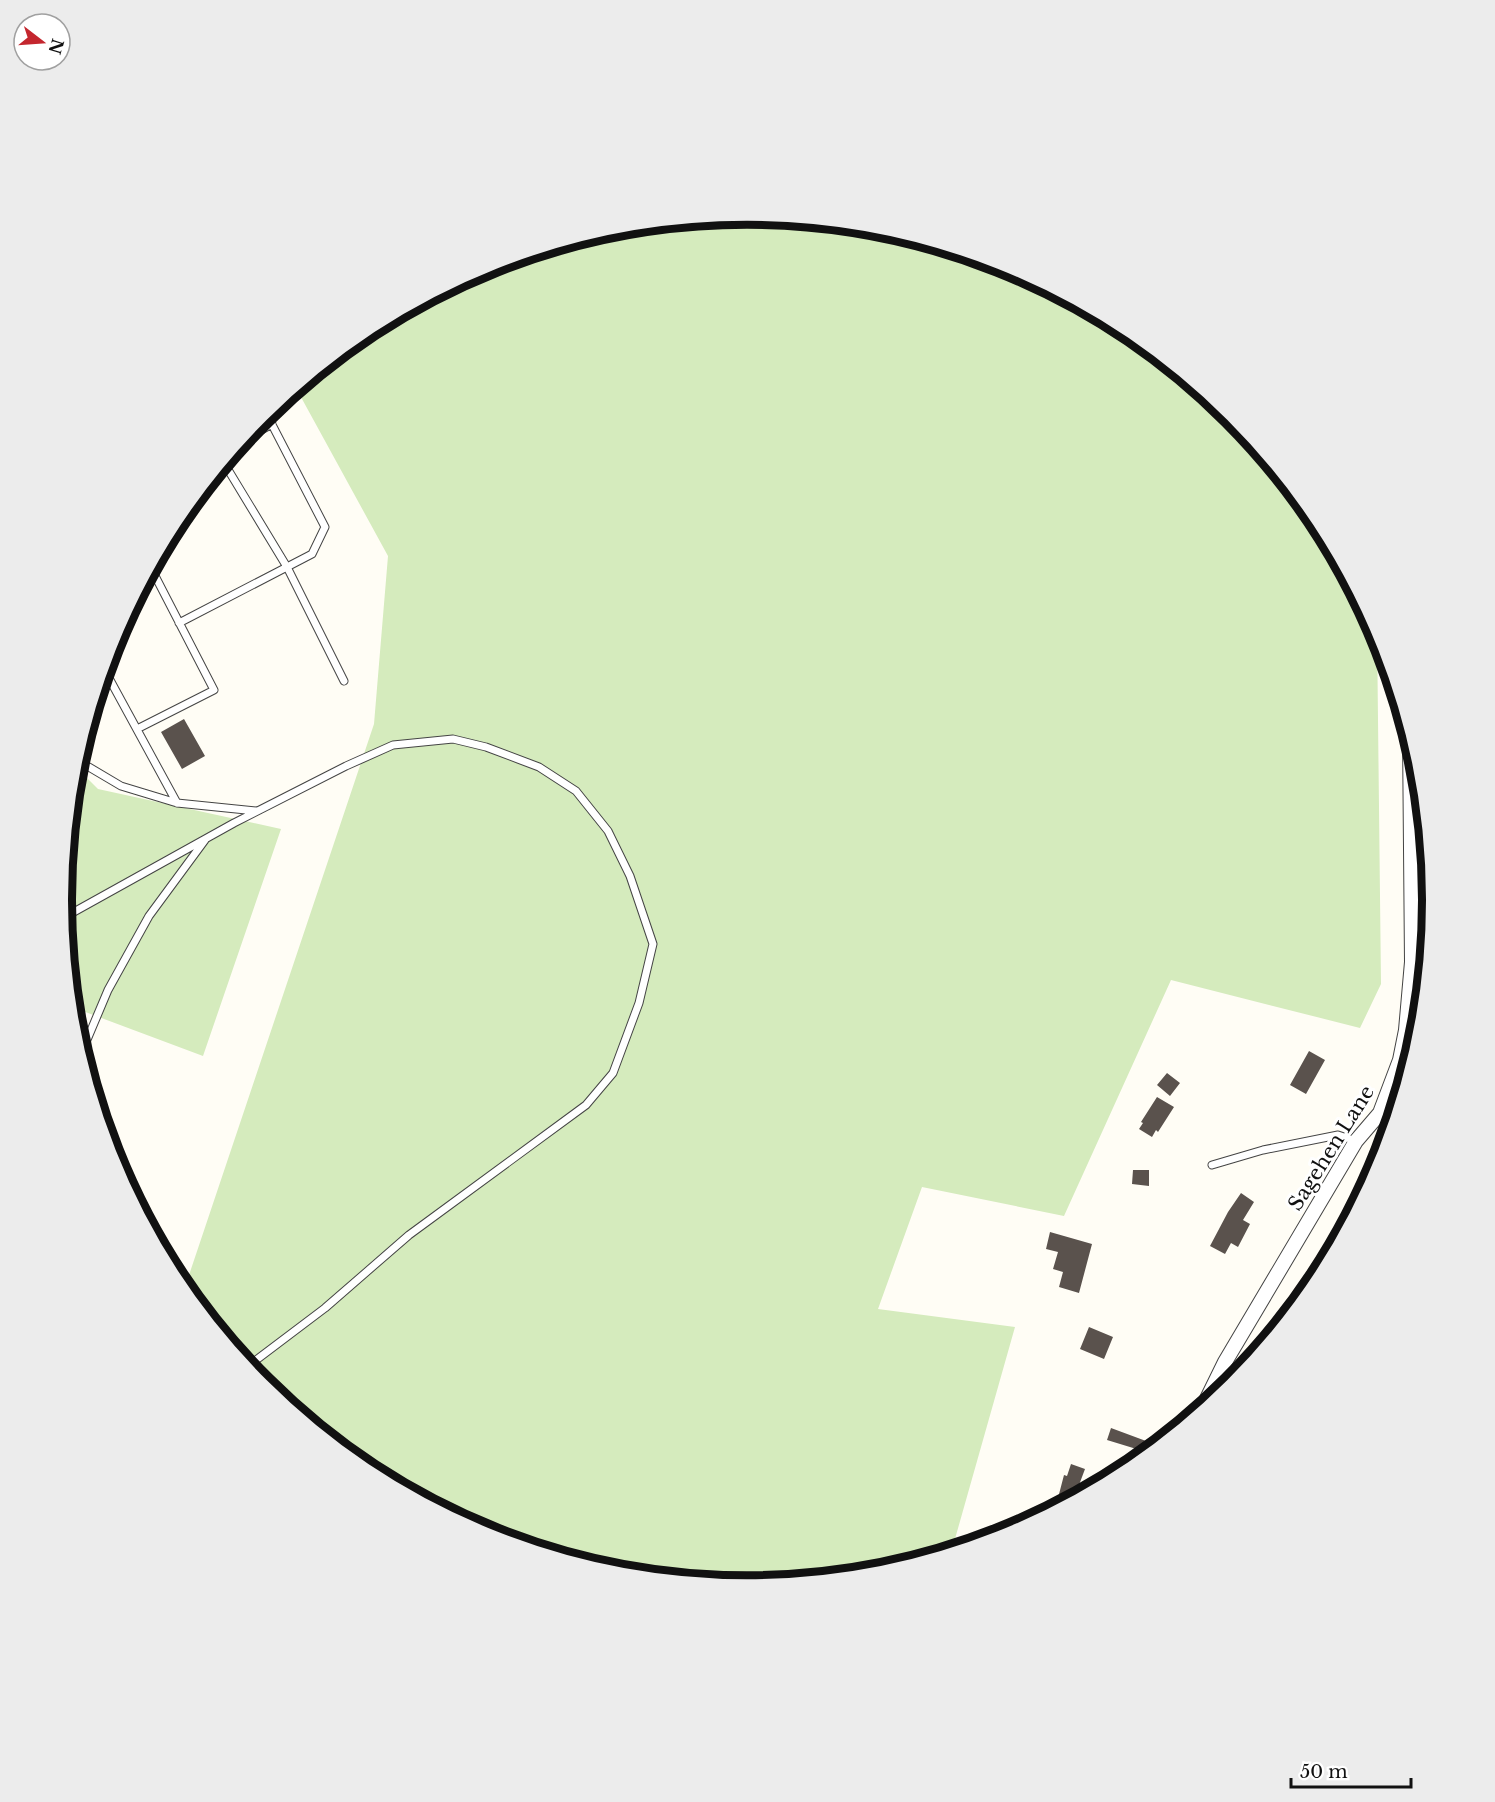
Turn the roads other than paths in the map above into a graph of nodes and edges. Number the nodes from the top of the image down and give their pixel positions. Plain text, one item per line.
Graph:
1 (272, 424) joint
2 (266, 427) edge
3 (228, 470) edge
4 (287, 567) junction
5 (155, 576) edge
6 (179, 623) junction
7 (110, 679) edge
8 (344, 681) dead end
9 (137, 729) junction
10 (86, 765) edge
11 (1410, 771) edge
12 (177, 803) junction
13 (256, 811) junction
14 (207, 838) junction
15 (72, 913) edge
16 (1412, 962) junction
17 (1420, 967) edge
18 (87, 1040) edge
19 (1380, 1113) junction
20 (1387, 1118) edge
21 (1356, 1141) junction
22 (1212, 1166) dead end
23 (254, 1362) edge
24 (1211, 1393) edge

1 - 2 lane
1 - 4 lane
3 - 4 lane
4 - 6 lane
4 - 8 lane
5 - 6 lane
6 - 9 lane
7 - 9 lane
9 - 12 lane
10 - 12 lane
11 - 16 street, Sagehen Lane
12 - 13 lane
13 - 14 lane
13 - 23 lane
14 - 15 lane
14 - 18 lane
16 - 17 street
16 - 19 street, Sagehen Lane
19 - 20 street
19 - 21 street, Sagehen Lane
21 - 22 lane
21 - 24 street, Sagehen Lane

